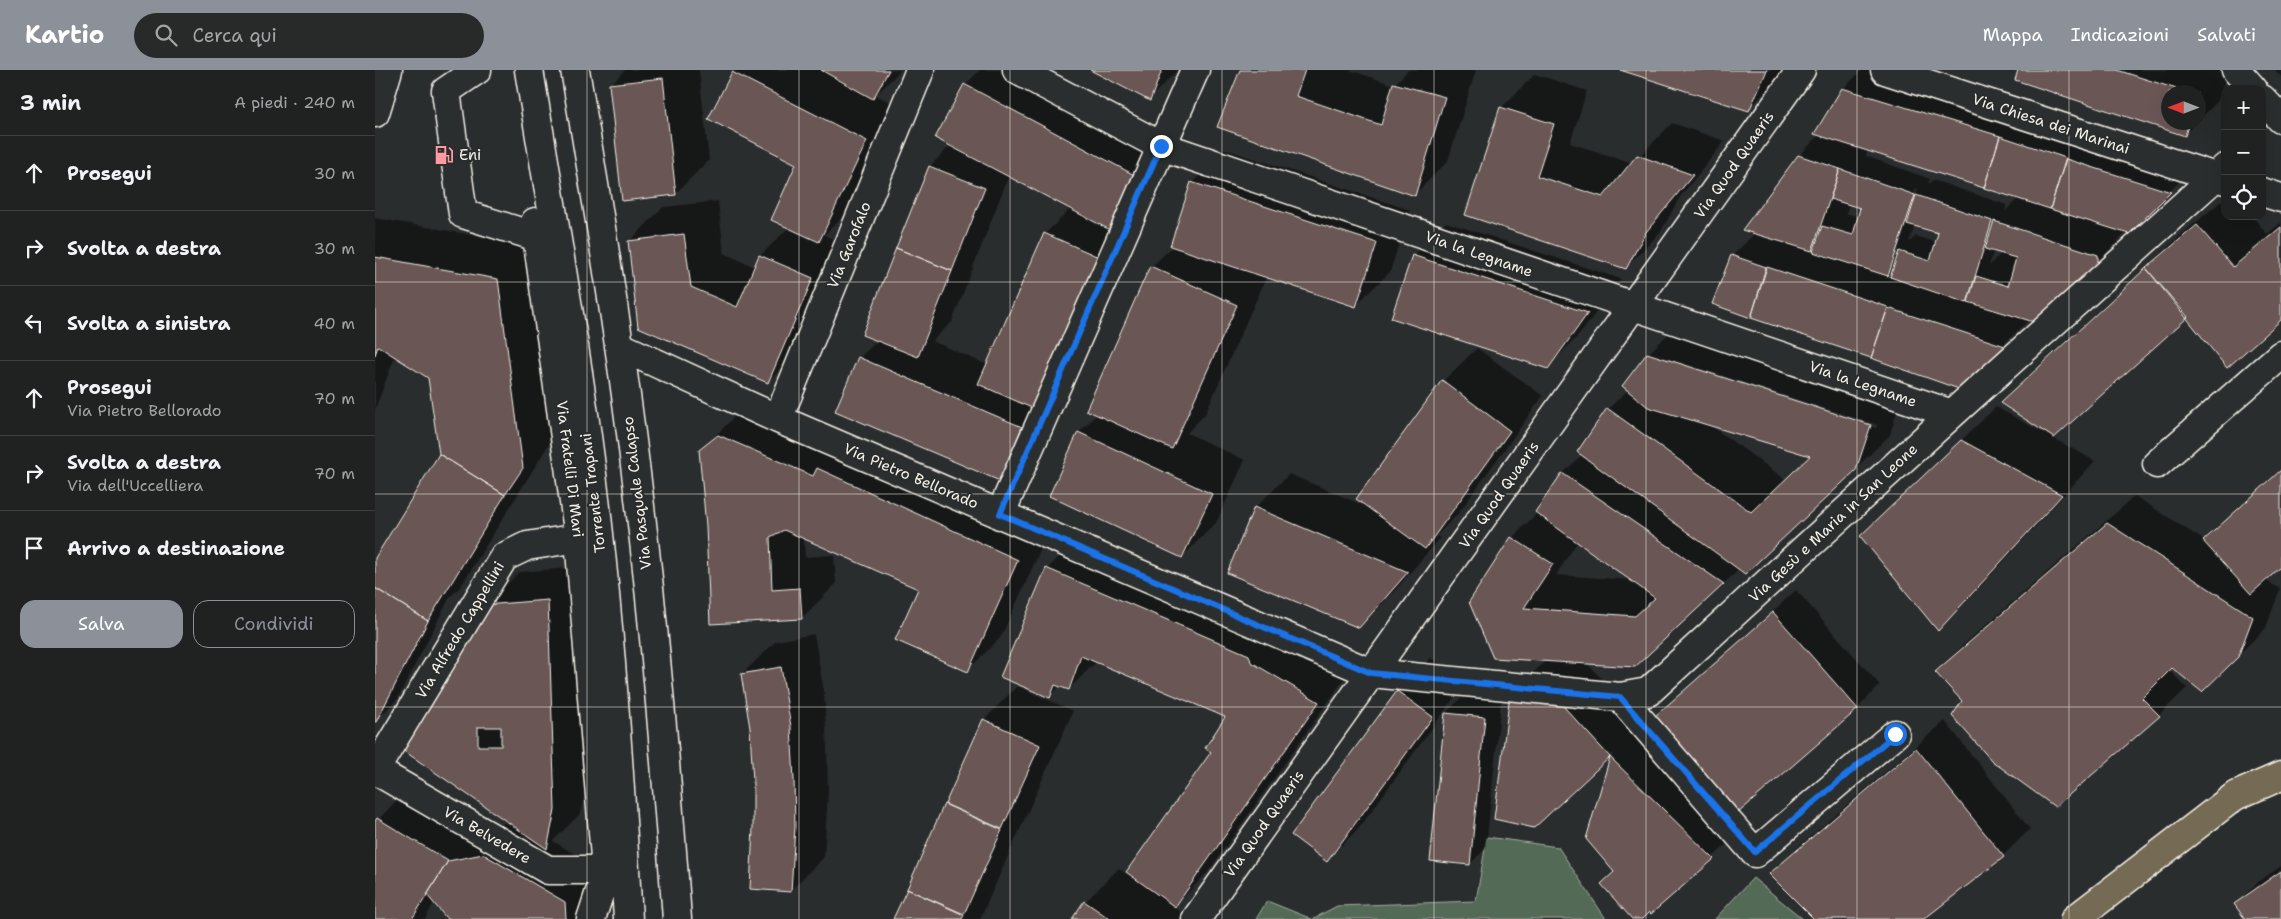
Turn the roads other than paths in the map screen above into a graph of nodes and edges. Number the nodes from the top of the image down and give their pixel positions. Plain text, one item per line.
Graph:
1 (388, 70) edge
2 (477, 70) edge
3 (511, 70) edge
4 (529, 70) edge
5 (575, 70) edge
6 (920, 70) edge
7 (1017, 70) edge
8 (1195, 70) edge
9 (1801, 70) edge
10 (1885, 70) edge
11 (2236, 70) edge
12 (2249, 85) edge
13 (375, 113) edge
14 (1161, 146) junction
15 (2221, 175) edge
16 (2221, 176) edge
17 (2266, 193) edge
18 (2281, 198) edge
19 (537, 237) junction
20 (1633, 307) junction
21 (619, 346) junction
22 (2281, 355) edge
23 (1952, 414) junction
24 (778, 419) junction
25 (2157, 464) dead end
26 (1000, 514) junction
27 (579, 538) junction
28 (1371, 673) junction
29 (1620, 697) junction
30 (1895, 734) dead end
31 (375, 770) edge
32 (2281, 776) edge
33 (607, 870) junction
34 (591, 919) edge
35 (609, 919) edge
36 (628, 919) edge
37 (677, 919) edge
38 (1196, 919) edge
39 (2075, 919) edge

1 - 13 street
2 - 19 street
3 - 19 street, Via Fratelli Di Mari
4 - 36 street, Torrente Trapani
5 - 21 street, Via Pasquale Calapso
6 - 24 street, Via Garofalo
7 - 14 street, Via la Legname
8 - 14 street
9 - 20 street, Via Quod Quaeris
10 - 15 street, Via Chiesa dei Marinai
11 - 12 street
14 - 20 street, Via la Legname
14 - 26 street
16 - 23 street, Via Gesù e Maria in San Leone
17 - 18 street
19 - 27 street, Via Fratelli Di Mari
20 - 23 street, Via la Legname
20 - 28 street, Via Quod Quaeris
21 - 24 street, Via Pietro Bellorado
21 - 37 street, Via Pasquale Calapso
22 - 25 street
23 - 29 street, Via Gesù e Maria in San Leone
24 - 26 street, Via Pietro Bellorado
26 - 28 street, Via Pietro Bellorado
27 - 31 street, Via Alfredo Cappellini
27 - 33 street, Via Fratelli Di Mari
28 - 29 street, Via Gesù e Maria in San Leone
28 - 38 street, Via Quod Quaeris
29 - 30 street
31 - 33 street, Via Belvedere
32 - 39 main road
33 - 34 street
33 - 35 street, Via Fratelli Di Mari

